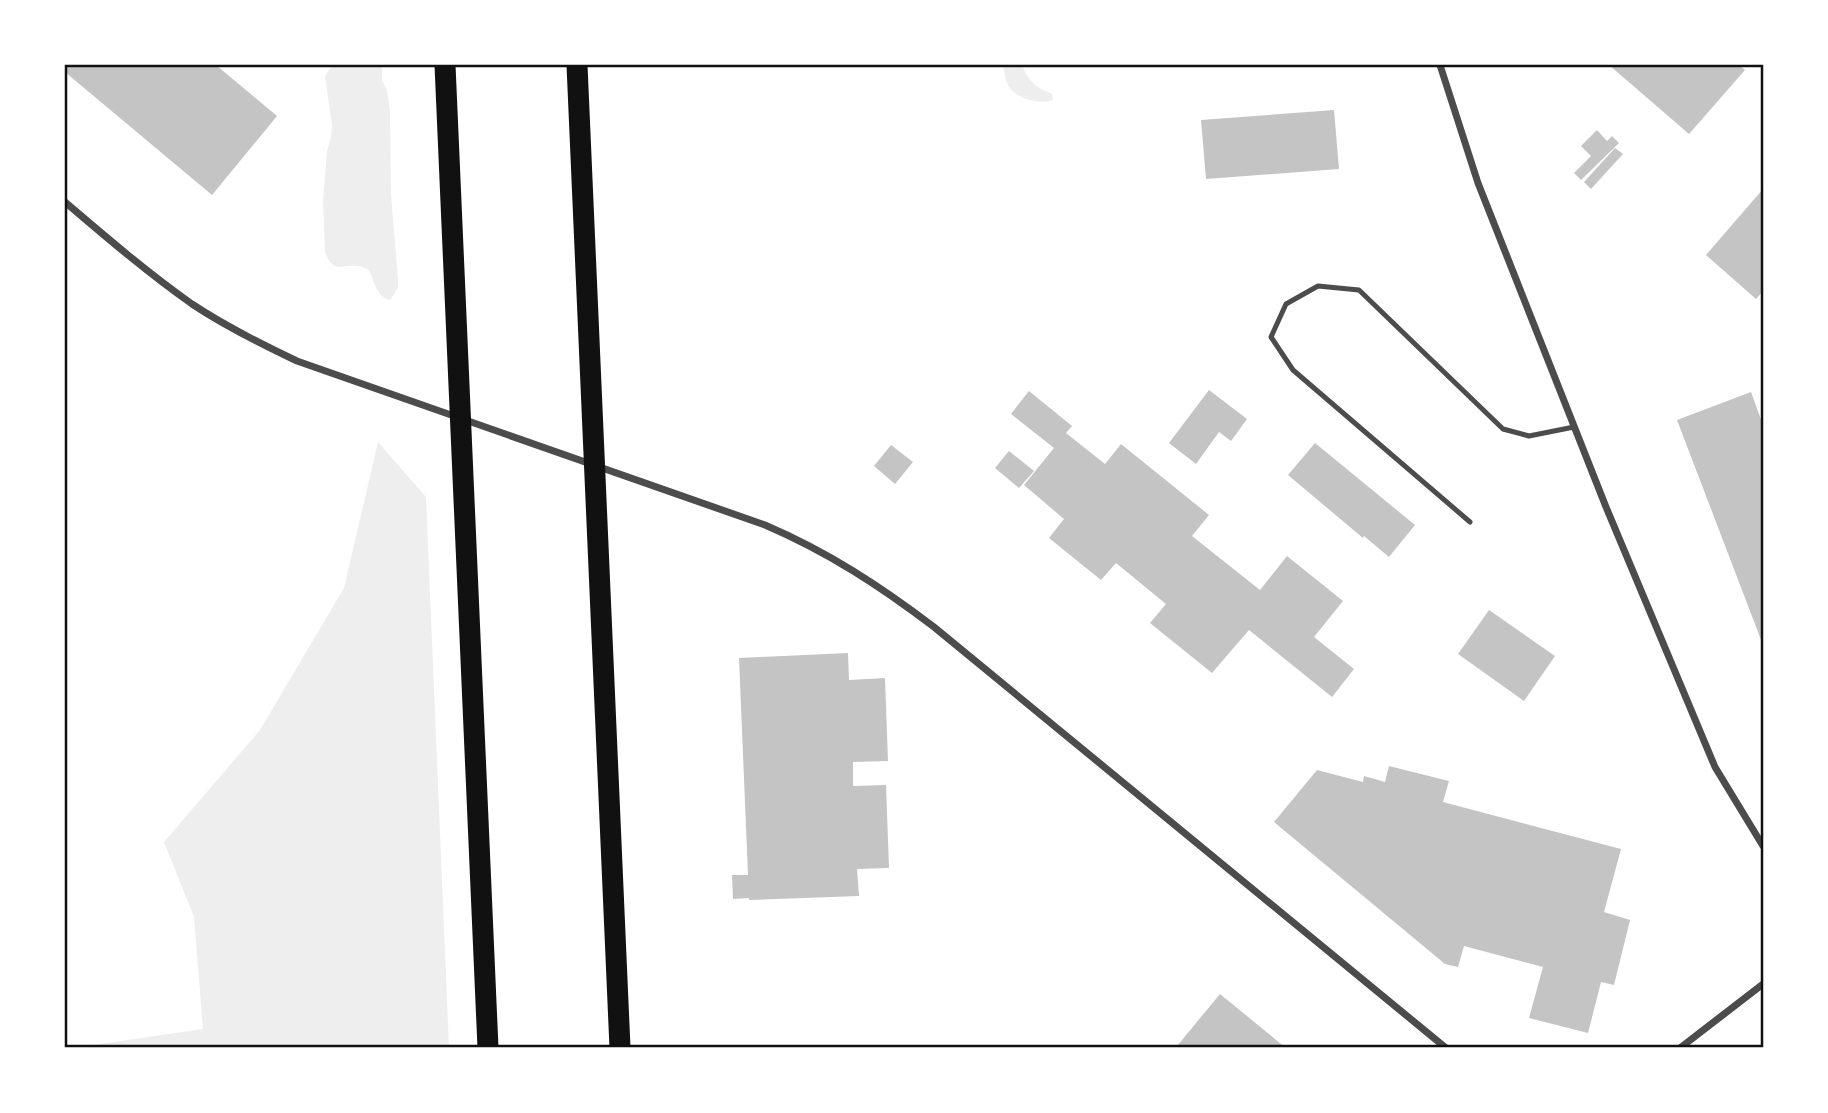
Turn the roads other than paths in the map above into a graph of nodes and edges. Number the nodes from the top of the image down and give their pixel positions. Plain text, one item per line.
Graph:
1 (445, 65) edge
2 (577, 65) edge
3 (1440, 65) edge
4 (65, 202) edge
5 (1574, 427) junction
6 (1470, 522) dead end
7 (1763, 846) edge
8 (1763, 984) edge
9 (488, 1048) edge
10 (620, 1048) edge
11 (1446, 1048) edge
12 (1680, 1048) edge

1 - 9 highway
2 - 10 highway
3 - 5 street
4 - 11 street
5 - 6 lane
5 - 7 street
8 - 12 street

